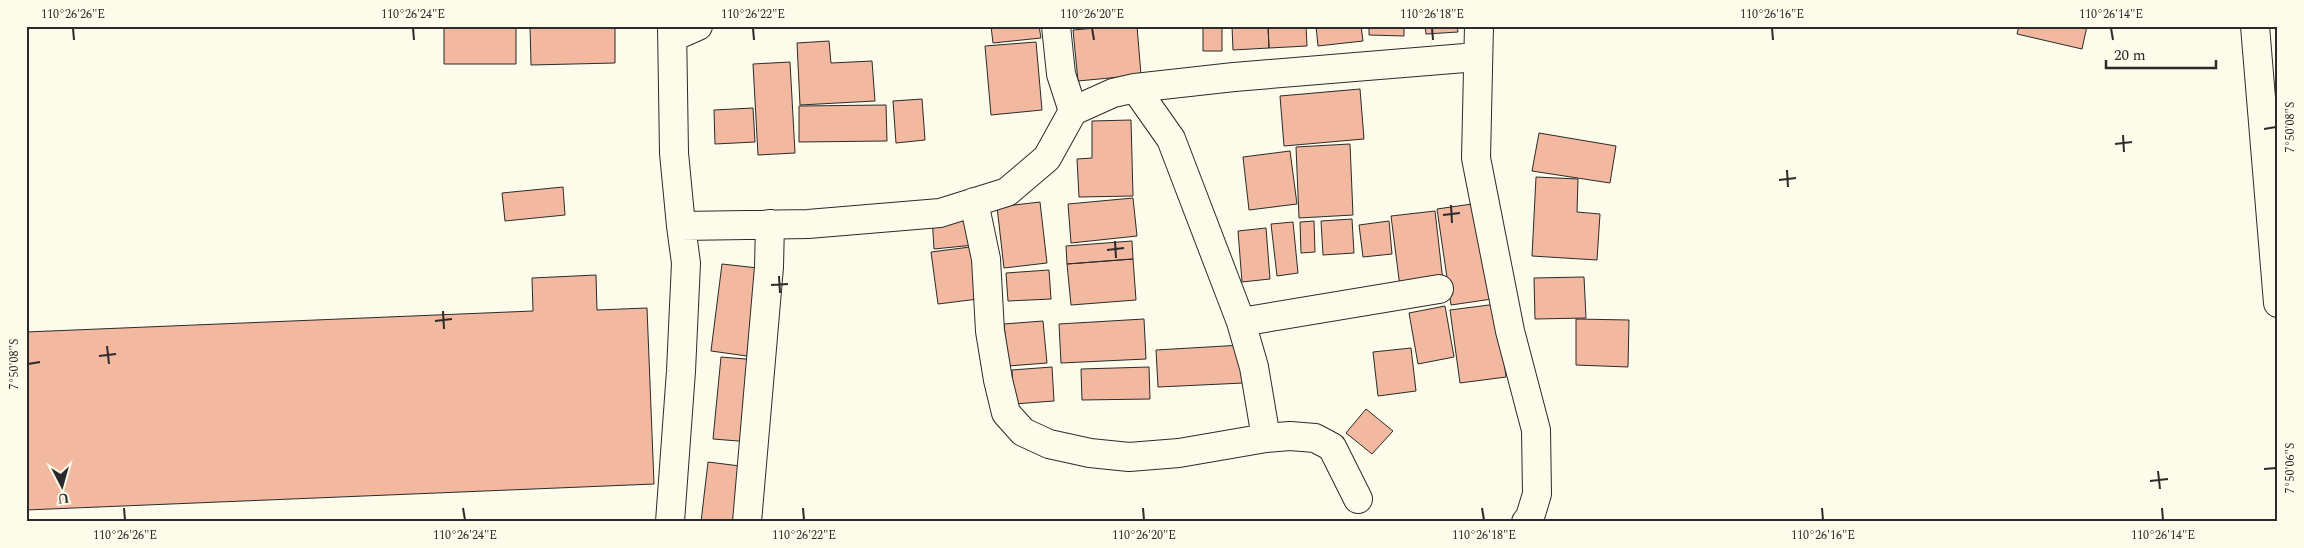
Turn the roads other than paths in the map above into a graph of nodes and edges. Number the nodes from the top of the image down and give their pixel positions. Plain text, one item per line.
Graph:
1 (698, 26) edge
2 (1056, 26) edge
3 (1479, 26) edge
4 (2255, 26) edge
5 (672, 32) edge
6 (1477, 57) junction
7 (1135, 88) junction
8 (1073, 111) junction
9 (974, 202) junction
10 (770, 224) junction
11 (681, 226) junction
12 (1439, 289) dead end
13 (2278, 303) edge
14 (1241, 322) junction
15 (1266, 438) junction
16 (1358, 499) dead end
17 (670, 522) edge
18 (747, 522) edge
19 (1526, 522) edge

1 - 5 street
2 - 8 street
3 - 6 street
4 - 13 street
5 - 11 street
6 - 7 street
6 - 19 street
7 - 8 street
7 - 14 street
8 - 9 street
9 - 10 street
9 - 15 street
10 - 11 street
10 - 18 street
11 - 17 street
12 - 14 street
14 - 15 street
15 - 16 street

